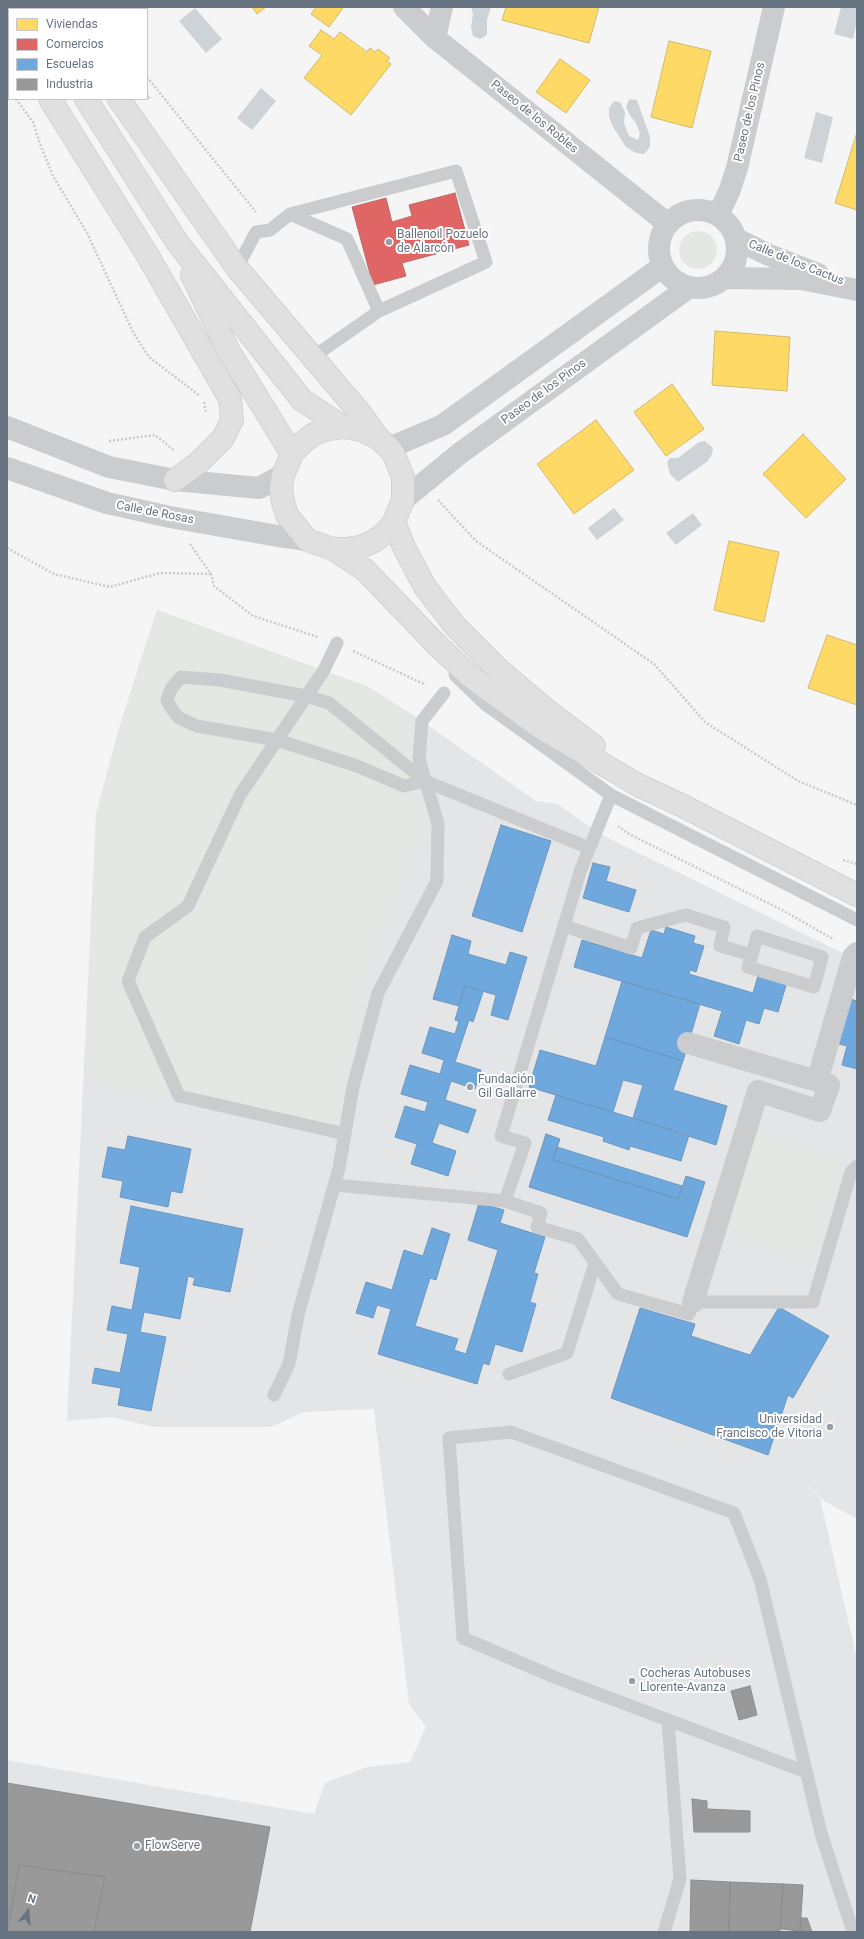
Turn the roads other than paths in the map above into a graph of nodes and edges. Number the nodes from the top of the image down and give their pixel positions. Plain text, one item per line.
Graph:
1 (404, 7) edge
2 (442, 7) edge
3 (774, 7) edge
4 (435, 38) junction
5 (51, 100) edge
6 (87, 100) edge
7 (120, 100) edge
8 (290, 214) junction
9 (718, 215) junction
10 (668, 224) junction
11 (736, 239) junction
12 (177, 242) junction
13 (662, 266) junction
14 (237, 268) junction
15 (726, 278) junction
16 (688, 288) junction
17 (857, 288) edge
18 (379, 311) junction
19 (313, 357) junction
20 (343, 427) junction
21 (7, 428) edge
22 (383, 443) junction
23 (292, 454) junction
24 (7, 468) edge
25 (283, 475) junction
26 (175, 480) junction
27 (403, 500) junction
28 (394, 522) junction
29 (307, 540) junction
30 (333, 548) junction
31 (337, 643) road end
32 (436, 644) junction
33 (444, 693) road end
34 (306, 696) junction
35 (277, 740) junction
36 (425, 781) junction
37 (611, 795) junction
38 (681, 805) junction
39 (589, 848) junction
40 (857, 895) edge
41 (857, 920) edge
42 (564, 926) junction
43 (857, 953) edge
44 (752, 955) junction
45 (688, 1043) dead end
46 (767, 1060) junction
47 (816, 1081) junction
48 (754, 1090) junction
49 (345, 1134) junction
50 (857, 1166) edge
51 (335, 1185) junction
52 (505, 1201) junction
53 (595, 1263) junction
54 (692, 1302) junction
55 (509, 1374) dead end
56 (274, 1395) dead end
57 (668, 1720) junction
58 (806, 1772) junction
59 (664, 1932) edge
60 (853, 1932) edge

1 - 4 street, Paseo de los Robles
2 - 4 street
3 - 9 street, Paseo de los Pinos
4 - 10 street, Paseo de los Robles
5 - 26 street
6 - 12 street
7 - 14 street
8 - 14 lane
8 - 18 lane
8 - 18 lane
9 - 10 street
9 - 11 street
10 - 13 street
11 - 15 street
11 - 17 street, Calle de los Cactus
12 - 20 street
12 - 23 street
13 - 16 street
13 - 22 street
14 - 19 street
15 - 16 street
15 - 17 street, Calle de los Cactus
16 - 27 street, Paseo de los Pinos
18 - 19 lane
19 - 22 street
20 - 22 street
20 - 23 street
21 - 26 street
22 - 27 street
23 - 25 street
24 - 29 street, Calle de Rosas
25 - 26 street
25 - 29 street
27 - 28 street
28 - 30 street
28 - 38 street
29 - 30 street
30 - 32 street
31 - 34 lane
32 - 37 lane
32 - 38 street
33 - 36 lane
34 - 35 lane
34 - 35 lane
34 - 36 lane
35 - 36 lane
35 - 49 lane
36 - 39 lane
36 - 49 lane
37 - 39 lane
37 - 41 lane
38 - 40 street
39 - 42 lane
42 - 44 lane
42 - 52 lane
43 - 47 street
44 - 44 lane
45 - 46 street
46 - 47 street
46 - 48 street
47 - 48 street
48 - 54 street
49 - 51 lane
50 - 54 lane
51 - 52 lane
51 - 56 lane
52 - 53 lane
53 - 54 lane
53 - 55 lane
57 - 58 lane
57 - 58 lane
57 - 59 lane
58 - 60 lane

